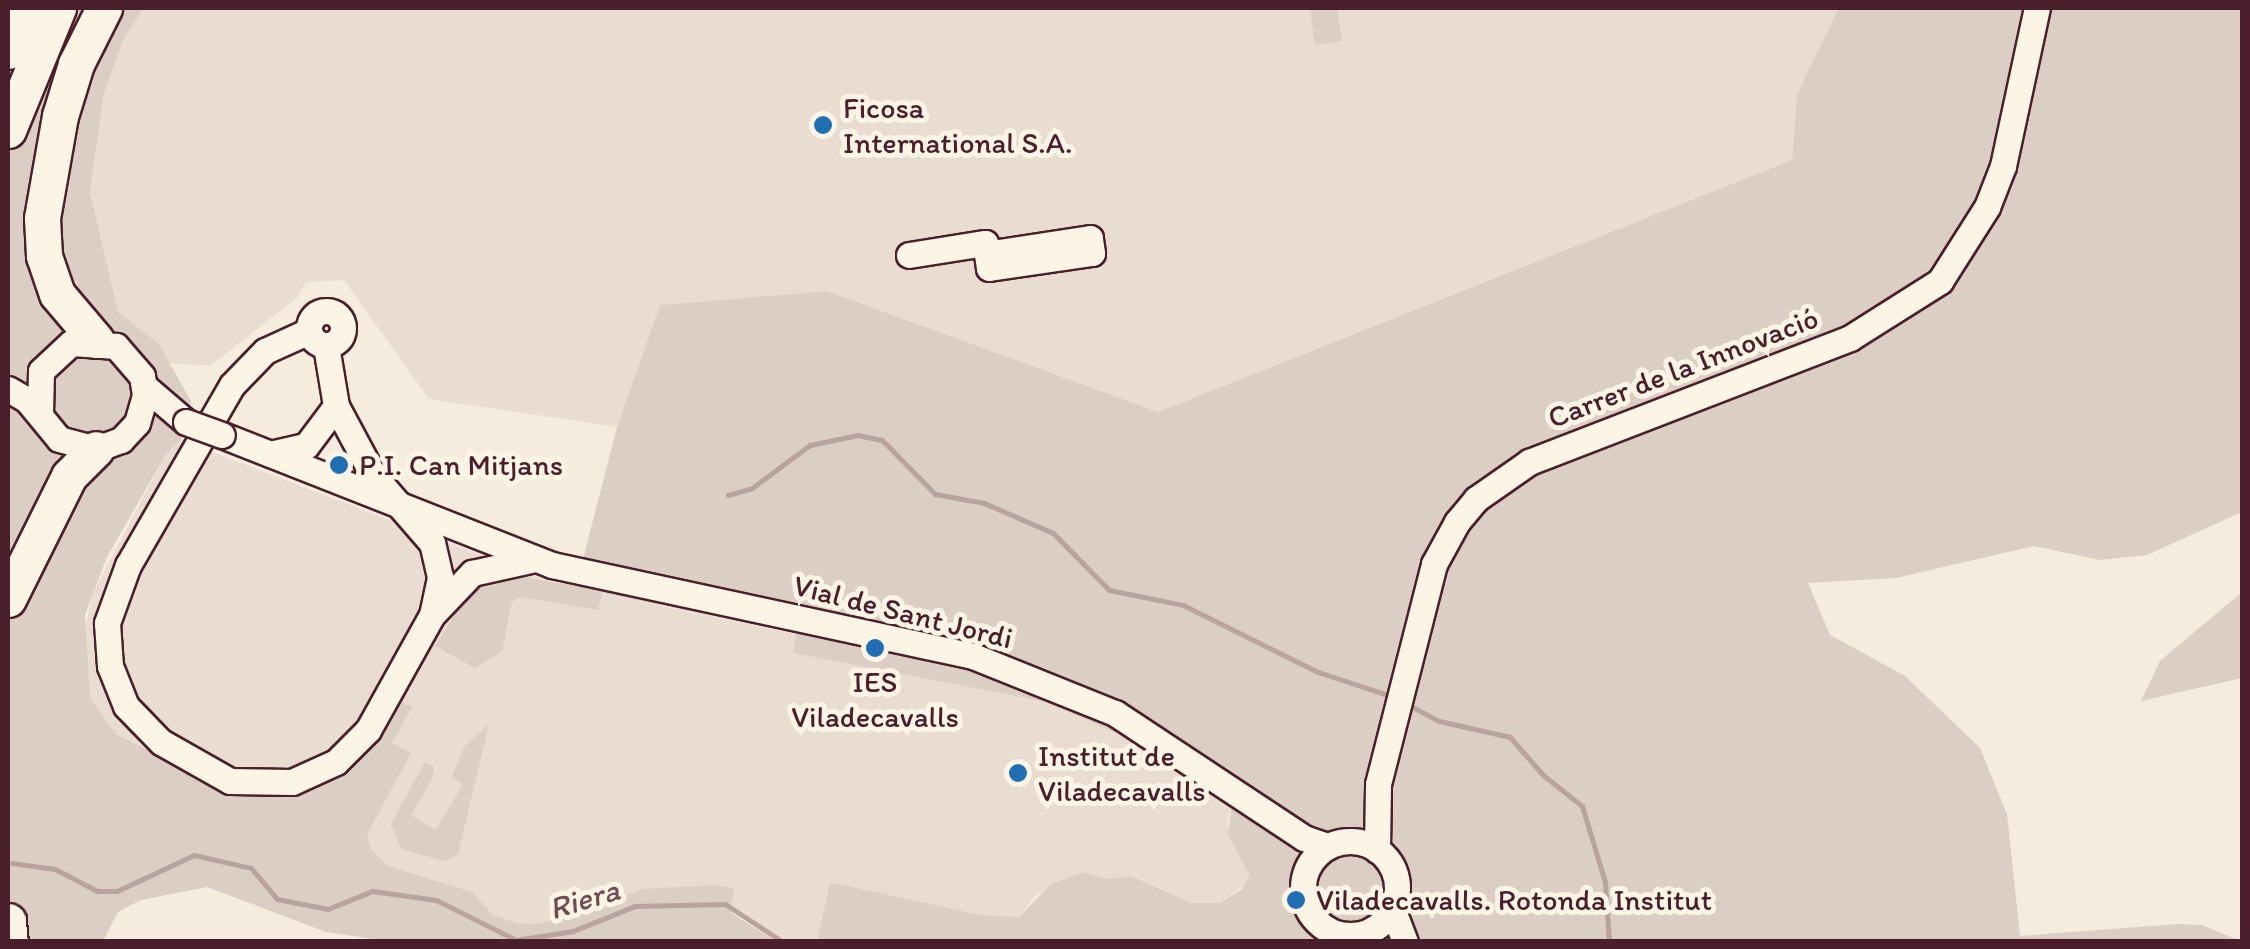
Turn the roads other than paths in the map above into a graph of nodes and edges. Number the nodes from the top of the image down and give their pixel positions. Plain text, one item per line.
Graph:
1 (26, 8) edge
2 (58, 8) edge
3 (104, 8) edge
4 (2037, 8) edge
5 (8, 52) edge
6 (8, 130) edge
7 (986, 254) dead end
8 (909, 255) dead end
9 (96, 340) junction
10 (44, 365) junction
11 (8, 376) edge
12 (144, 386) junction
13 (8, 389) edge
14 (336, 406) junction
15 (40, 414) junction
16 (186, 422) junction
17 (131, 431) junction
18 (96, 449) junction
19 (270, 454) junction
20 (402, 510) junction
21 (536, 560) junction
22 (8, 598) edge
23 (432, 614) junction
24 (1375, 803) junction
25 (1279, 822) junction
26 (1338, 844) junction
27 (1378, 850) junction
28 (1304, 876) junction
29 (1392, 908) junction
30 (8, 921) edge
31 (1370, 937) edge
32 (10, 942) edge
33 (1405, 942) edge

1 - 5 highway
2 - 6 highway
3 - 9 highway
4 - 24 street, Carrer de la Innovació
7 - 8 street
9 - 10 street
9 - 12 street
10 - 11 street
10 - 15 street
12 - 16 street
12 - 17 street
13 - 15 street
14 - 19 street
14 - 20 street
14 - 23 street
15 - 18 street
16 - 17 street
16 - 19 street, Vial de Sant Jordi, bridge
17 - 18 street
18 - 22 highway
19 - 20 street, Vial de Sant Jordi
20 - 21 street, Vial de Sant Jordi
20 - 23 street
21 - 23 street
21 - 25 street, Vial de Sant Jordi
24 - 26 street, Carrer de la Innovació
24 - 27 street, Carrer de la Innovació
25 - 26 street, Vial de Sant Jordi
25 - 28 street
26 - 27 street
26 - 28 street
27 - 29 street
28 - 31 street
29 - 31 street
29 - 33 street
30 - 32 highway

